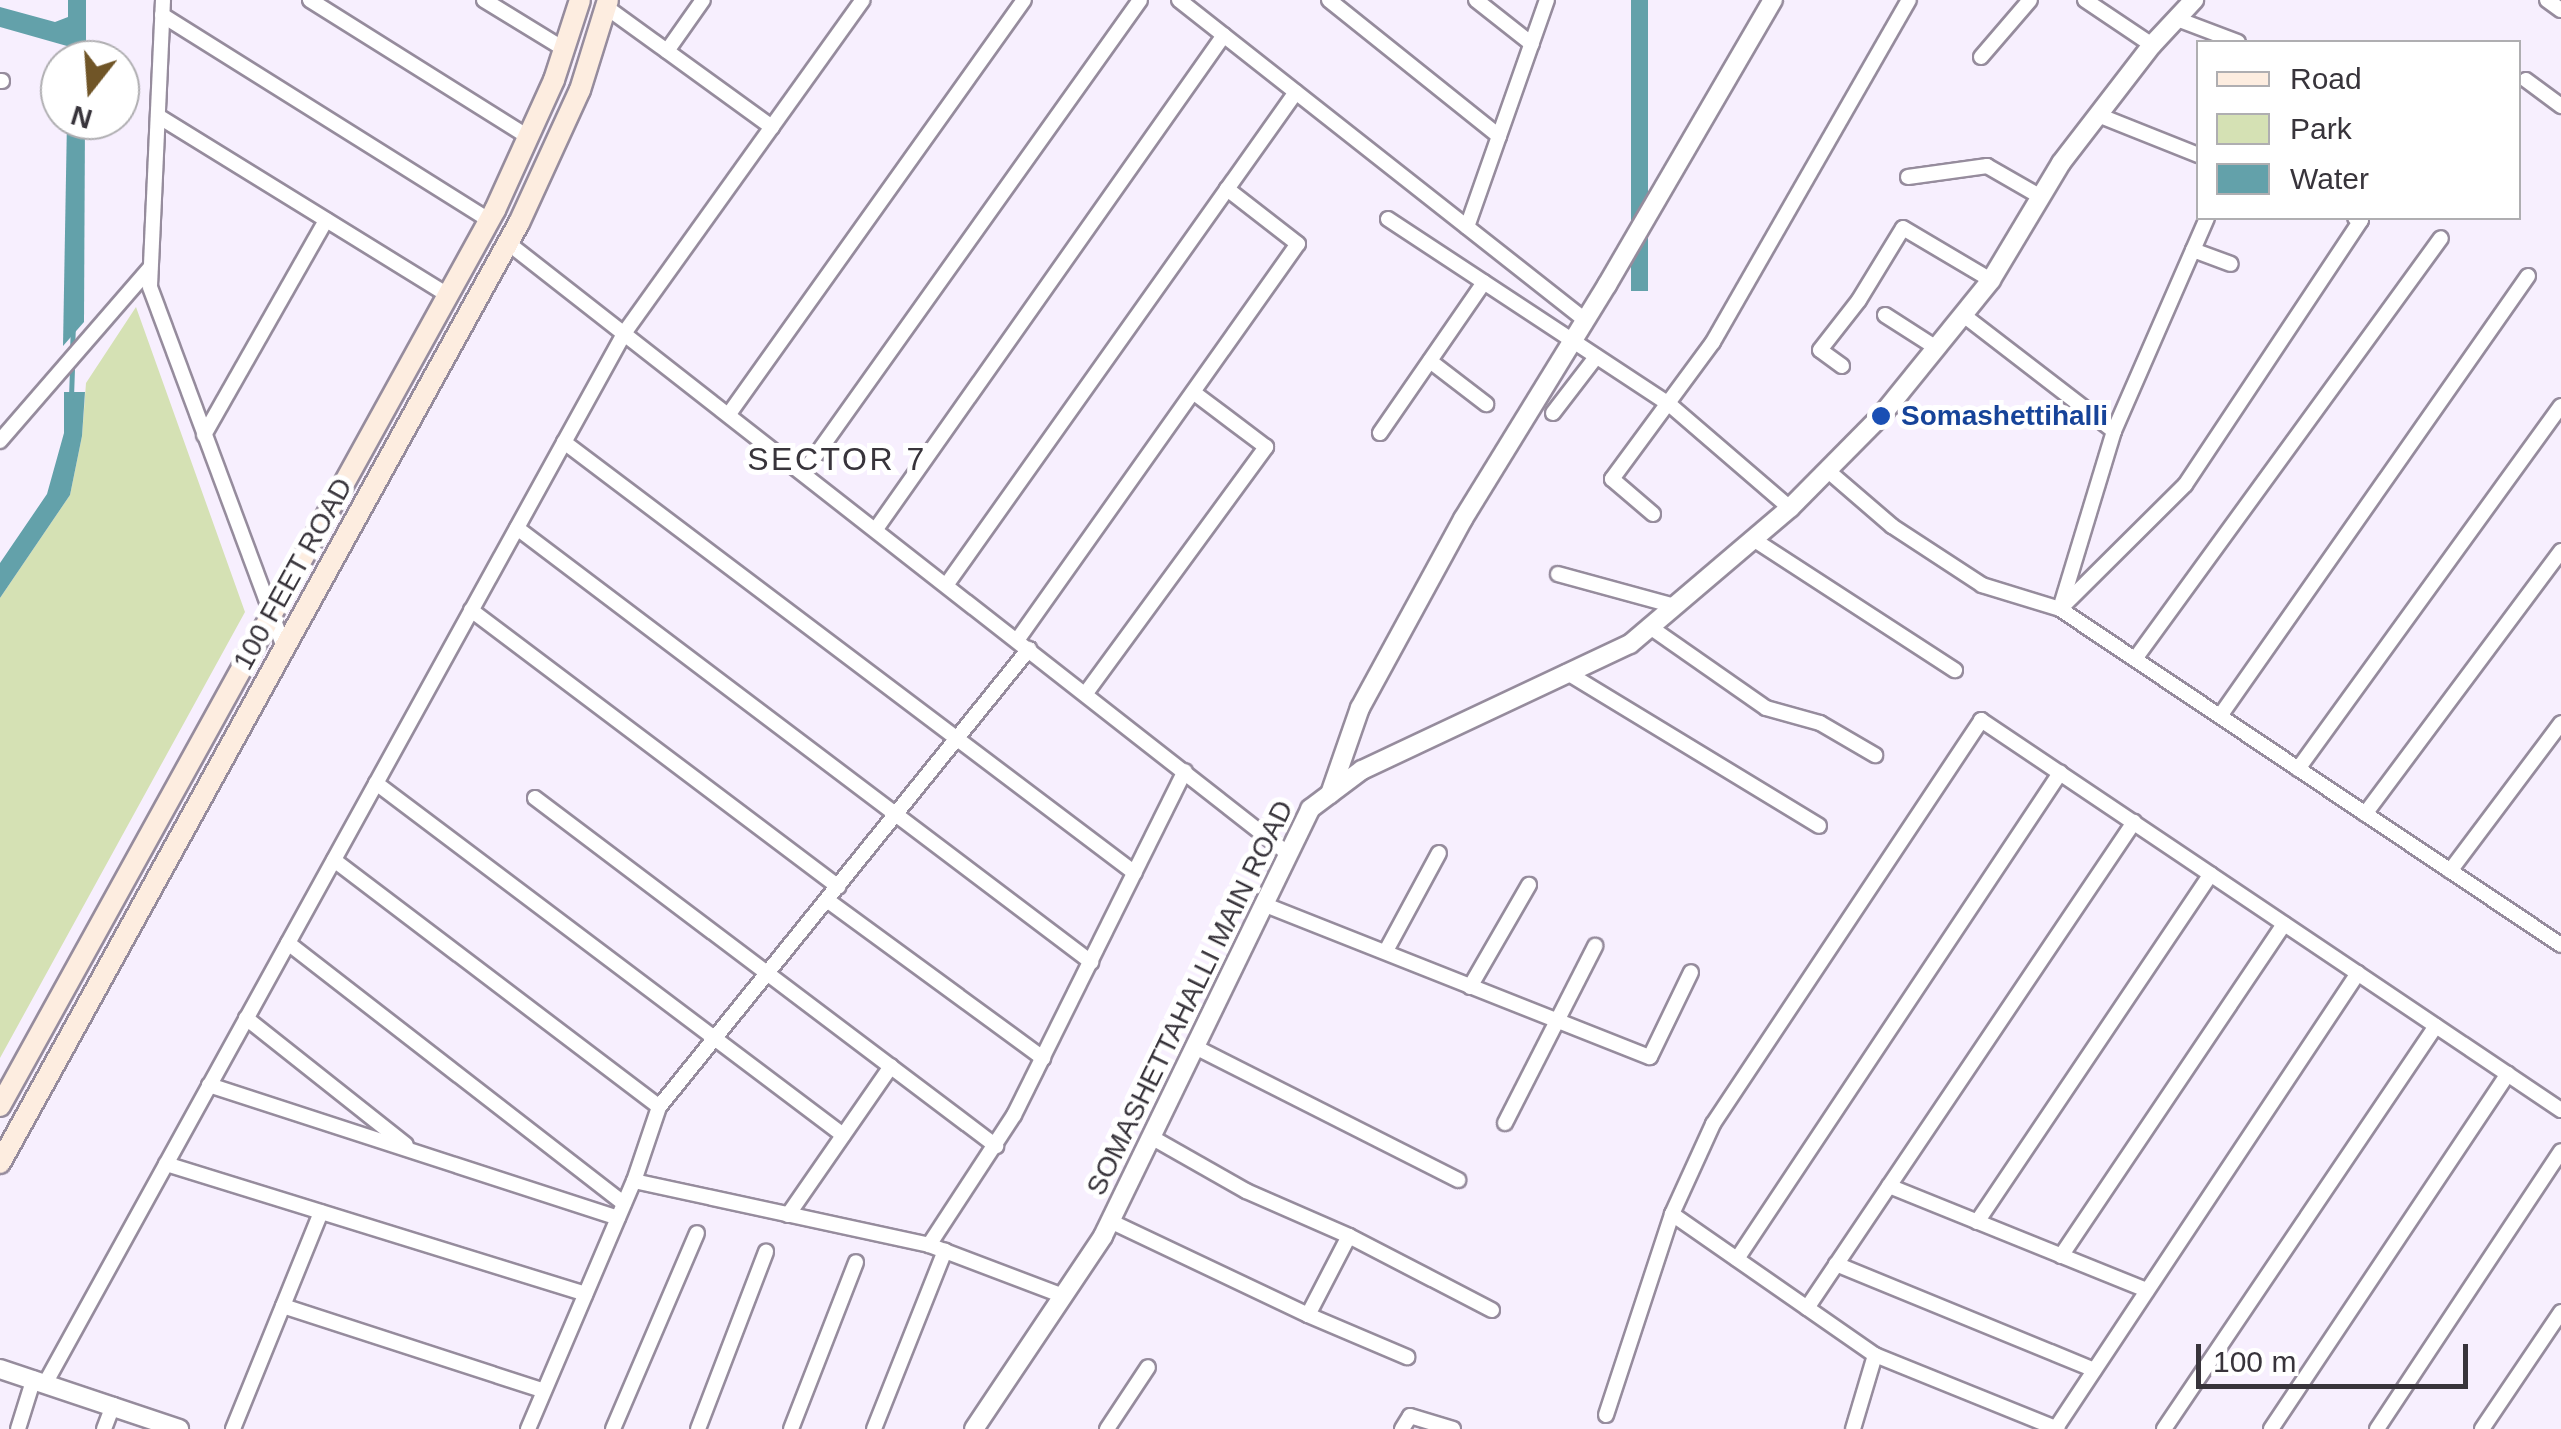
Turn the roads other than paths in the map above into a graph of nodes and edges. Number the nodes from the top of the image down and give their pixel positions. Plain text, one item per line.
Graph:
1 (310, 0) edge
2 (484, 0) edge
3 (580, 0) edge
4 (703, 0) edge
5 (863, 0) edge
6 (1024, 0) edge
7 (1140, 0) edge
8 (1180, 0) edge
9 (1329, 0) edge
10 (1476, 0) edge
11 (1547, 0) edge
12 (1774, 0) edge
13 (1909, 0) edge
14 (2030, 0) edge
15 (2085, 0) edge
16 (2194, 0) edge
17 (2547, 0) edge
18 (607, 4) edge
19 (163, 8) edge
20 (2561, 10) edge
21 (2177, 19) junction
22 (1224, 35) junction
23 (2233, 40) edge
24 (1532, 44) junction
25 (2152, 46) junction
26 (564, 49) junction
27 (667, 51) junction
28 (1981, 57) dead end
29 (2526, 80) dead end
30 (1296, 92) junction
31 (2561, 106) edge
32 (2098, 115) junction
33 (158, 116) junction
34 (772, 127) junction
35 (1499, 136) junction
36 (528, 137) junction
37 (2196, 154) edge
38 (1908, 177) dead end
39 (1227, 190) junction
40 (2040, 197) junction
41 (1388, 219) dead end
42 (326, 220) junction
43 (489, 220) junction
44 (2207, 220) edge
45 (2361, 220) edge
46 (1468, 227) junction
47 (2441, 238) dead end
48 (508, 243) junction
49 (2193, 250) junction
50 (2230, 264) dead end
51 (151, 268) junction
52 (2528, 276) dead end
53 (1991, 280) junction
54 (1484, 282) junction
55 (448, 295) junction
56 (1962, 314) junction
57 (1884, 315) dead end
58 (1586, 320) junction
59 (625, 332) junction
60 (1574, 339) junction
61 (1935, 347) junction
62 (1596, 357) junction
63 (1430, 361) junction
64 (1842, 366) dead end
65 (1193, 392) junction
66 (1486, 404) dead end
67 (1669, 404) junction
68 (2561, 406) edge
69 (1553, 413) dead end
70 (729, 414) junction
71 (2114, 431) junction
72 (1380, 433) dead end
73 (204, 435) junction
74 (0, 442) edge
75 (564, 442) junction
76 (1828, 470) junction
77 (804, 472) junction
78 (1790, 508) junction
79 (1654, 514) dead end
80 (516, 528) junction
81 (876, 529) junction
82 (1754, 539) junction
83 (2561, 552) edge
84 (1558, 574) dead end
85 (947, 584) junction
86 (1671, 605) junction
87 (2060, 609) junction
88 (471, 610) junction
89 (271, 613) junction
90 (1650, 627) junction
91 (1024, 644) junction
92 (284, 647) junction
93 (2135, 659) junction
94 (1955, 670) dead end
95 (1566, 672) junction
96 (1086, 693) junction
97 (2220, 716) junction
98 (2561, 723) edge
99 (957, 738) junction
100 (1875, 755) dead end
101 (2298, 769) junction
102 (1184, 771) junction
103 (2060, 773) junction
104 (376, 783) junction
105 (1330, 794) junction
106 (535, 798) dead end
107 (895, 814) junction
108 (2365, 814) junction
109 (2134, 822) junction
110 (1819, 826) dead end
111 (1287, 853) junction
112 (1439, 854) dead end
113 (334, 860) junction
114 (2450, 870) junction
115 (1134, 873) junction
116 (2211, 874) junction
117 (1529, 886) dead end
118 (838, 887) junction
119 (827, 900) junction
120 (1264, 904) junction
121 (2284, 924) junction
122 (288, 942) junction
123 (2561, 945) edge
124 (1595, 946) dead end
125 (1387, 949) junction
126 (1091, 962) junction
127 (1691, 972) dead end
128 (767, 973) junction
129 (2358, 974) junction
130 (1470, 987) junction
131 (246, 1018) junction
132 (1554, 1022) junction
133 (2436, 1026) junction
134 (714, 1038) junction
135 (1195, 1046) junction
136 (1043, 1058) junction
137 (891, 1066) junction
138 (2508, 1074) junction
139 (210, 1085) junction
140 (659, 1107) junction
141 (0, 1108) edge
142 (2561, 1110) edge
143 (23, 1121) junction
144 (1505, 1123) dead end
145 (843, 1135) junction
146 (1151, 1137) junction
147 (996, 1146) junction
148 (2561, 1151) edge
149 (414, 1152) junction
150 (0, 1163) edge
151 (166, 1164) junction
152 (1458, 1180) dead end
153 (634, 1181) junction
154 (1889, 1186) junction
155 (621, 1211) junction
156 (321, 1212) junction
157 (788, 1214) junction
158 (1672, 1214) junction
159 (1110, 1221) junction
160 (1977, 1222) junction
161 (696, 1233) dead end
162 (1349, 1236) junction
163 (929, 1246) junction
164 (945, 1251) junction
165 (766, 1252) dead end
166 (2061, 1256) junction
167 (1737, 1259) junction
168 (856, 1262) dead end
169 (1836, 1264) junction
170 (2147, 1290) junction
171 (586, 1294) junction
172 (1063, 1296) junction
173 (283, 1306) junction
174 (1807, 1308) junction
175 (1492, 1310) dead end
176 (2561, 1312) edge
177 (1308, 1315) junction
178 (1876, 1355) junction
179 (1408, 1357) dead end
180 (1148, 1367) dead end
181 (0, 1369) edge
182 (2094, 1370) junction
183 (40, 1380) junction
184 (544, 1391) junction
185 (113, 1405) junction
186 (1606, 1415) dead end
187 (18, 1429) edge
188 (104, 1429) edge
189 (179, 1429) edge
190 (233, 1429) edge
191 (528, 1429) edge
192 (613, 1429) edge
193 (698, 1429) edge
194 (791, 1429) edge
195 (874, 1429) edge
196 (974, 1429) edge
197 (1108, 1429) edge
198 (1402, 1429) edge
199 (1453, 1429) edge
200 (1853, 1429) edge
201 (2057, 1429) edge
202 (2164, 1429) edge
203 (2271, 1429) edge
204 (2377, 1429) edge
205 (2482, 1429) edge

1 - 36 street
2 - 26 street
3 - 26 main road, 100 FEET ROAD
4 - 27 street
5 - 34 street
6 - 70 street
7 - 77 street
8 - 22 street
9 - 35 street
10 - 24 street
11 - 24 street
12 - 58 street
13 - 67 street
14 - 28 street
15 - 25 street
16 - 21 street, SOMASHETTAHALLI MAIN ROAD
17 - 20 street
18 - 27 street
18 - 48 main road, 100 FEET ROAD
19 - 33 street
19 - 43 street
21 - 23 street
21 - 25 street, SOMASHETTAHALLI MAIN ROAD
22 - 30 street
22 - 81 street
24 - 35 street
25 - 32 street, SOMASHETTAHALLI MAIN ROAD
26 - 36 main road, 100 FEET ROAD
27 - 34 street
29 - 31 street
30 - 39 street
30 - 46 street
32 - 37 street
32 - 40 street, SOMASHETTAHALLI MAIN ROAD
33 - 42 street
33 - 51 street
34 - 59 street
35 - 46 street
36 - 43 main road, 100 FEET ROAD
38 - 40 street
39 - 65 street
39 - 85 street
40 - 53 street, SOMASHETTAHALLI MAIN ROAD
41 - 54 street
42 - 55 street
42 - 73 street
43 - 55 main road, 100 FEET ROAD
44 - 49 street
45 - 87 street
46 - 58 street
47 - 93 street
48 - 59 street
48 - 92 main road, 100 FEET ROAD
49 - 50 street
49 - 71 street
51 - 73 street
51 - 74 street
52 - 97 street
53 - 56 street, SOMASHETTAHALLI MAIN ROAD
53 - 64 street
54 - 60 street
54 - 63 street
55 - 89 main road, 100 FEET ROAD
56 - 61 street, SOMASHETTAHALLI MAIN ROAD
56 - 71 street
57 - 61 street
58 - 60 street
59 - 70 street
59 - 75 street
60 - 62 street
60 - 105 street
61 - 76 street, SOMASHETTAHALLI MAIN ROAD
62 - 67 street
62 - 69 street
63 - 66 street
63 - 72 street
65 - 91 street
65 - 96 street
67 - 78 street
67 - 79 street
68 - 101 street
70 - 77 street
71 - 87 street
73 - 89 street
75 - 80 street
75 - 99 street
76 - 78 street, SOMASHETTAHALLI MAIN ROAD
76 - 87 street
77 - 81 street
78 - 82 street, SOMASHETTAHALLI MAIN ROAD
80 - 88 street
80 - 107 street
81 - 85 street
82 - 86 street, SOMASHETTAHALLI MAIN ROAD
82 - 94 street
83 - 108 street
84 - 86 street
85 - 91 street
86 - 90 street, SOMASHETTAHALLI MAIN ROAD
87 - 93 street
88 - 104 street
88 - 118 street
89 - 92 street
89 - 141 main road, 100 FEET ROAD
90 - 95 street, SOMASHETTAHALLI MAIN ROAD
90 - 100 street
91 - 96 street
91 - 99 street
92 - 143 main road, 100 FEET ROAD
93 - 97 street
95 - 105 street, SOMASHETTAHALLI MAIN ROAD
95 - 110 street
96 - 102 street
97 - 101 street
98 - 114 street
99 - 107 street
99 - 115 street
101 - 108 street
102 - 111 street
102 - 115 street
103 - 109 street
103 - 158 street
103 - 167 street
104 - 113 street
104 - 134 street
105 - 111 street, SOMASHETTAHALLI MAIN ROAD
106 - 128 street
107 - 118 street
107 - 126 street
108 - 114 street
109 - 116 street
109 - 154 street
111 - 120 street, SOMASHETTAHALLI MAIN ROAD
112 - 125 street
113 - 122 street
113 - 140 street
114 - 123 street
115 - 126 street
116 - 121 street
116 - 160 street
117 - 130 street
118 - 119 street
119 - 128 street
119 - 136 street
120 - 125 street
120 - 135 street, SOMASHETTAHALLI MAIN ROAD
121 - 129 street
121 - 166 street
122 - 131 street
122 - 155 street
124 - 132 street
125 - 130 street
126 - 136 street
127 - 132 street
128 - 134 street
128 - 137 street
129 - 133 street
129 - 170 street
130 - 132 street
131 - 139 street
131 - 149 street
132 - 144 street
133 - 138 street
133 - 202 street
134 - 140 street
134 - 145 street
135 - 146 street, SOMASHETTAHALLI MAIN ROAD
135 - 152 street
136 - 147 street
137 - 145 street
137 - 147 street
138 - 142 street
138 - 203 street
139 - 149 street
139 - 151 street
140 - 153 street
141 - 143 street
143 - 150 main road, 100 FEET ROAD
145 - 157 street
146 - 159 street, SOMASHETTAHALLI MAIN ROAD
146 - 162 street
147 - 163 street
148 - 204 street
149 - 155 street
151 - 156 street
151 - 183 street
153 - 155 street
153 - 157 street
154 - 160 street
154 - 169 street
155 - 171 street
156 - 171 street
156 - 173 street
157 - 163 street
158 - 167 street
158 - 186 street
159 - 172 street, SOMASHETTAHALLI MAIN ROAD
159 - 177 street
160 - 166 street
161 - 192 street
162 - 175 street
162 - 177 street
163 - 164 street
164 - 172 street
164 - 195 street
165 - 193 street
166 - 170 street
167 - 174 street
168 - 194 street
169 - 174 street
169 - 182 street
170 - 182 street
171 - 184 street
172 - 196 street, SOMASHETTAHALLI MAIN ROAD
173 - 184 street
173 - 190 street
174 - 178 street
176 - 205 street
177 - 179 street
178 - 200 street
178 - 201 street
180 - 197 street
181 - 183 street
182 - 201 street
183 - 185 street
183 - 187 street
184 - 191 street
185 - 188 street
185 - 189 street
198 - 199 street

